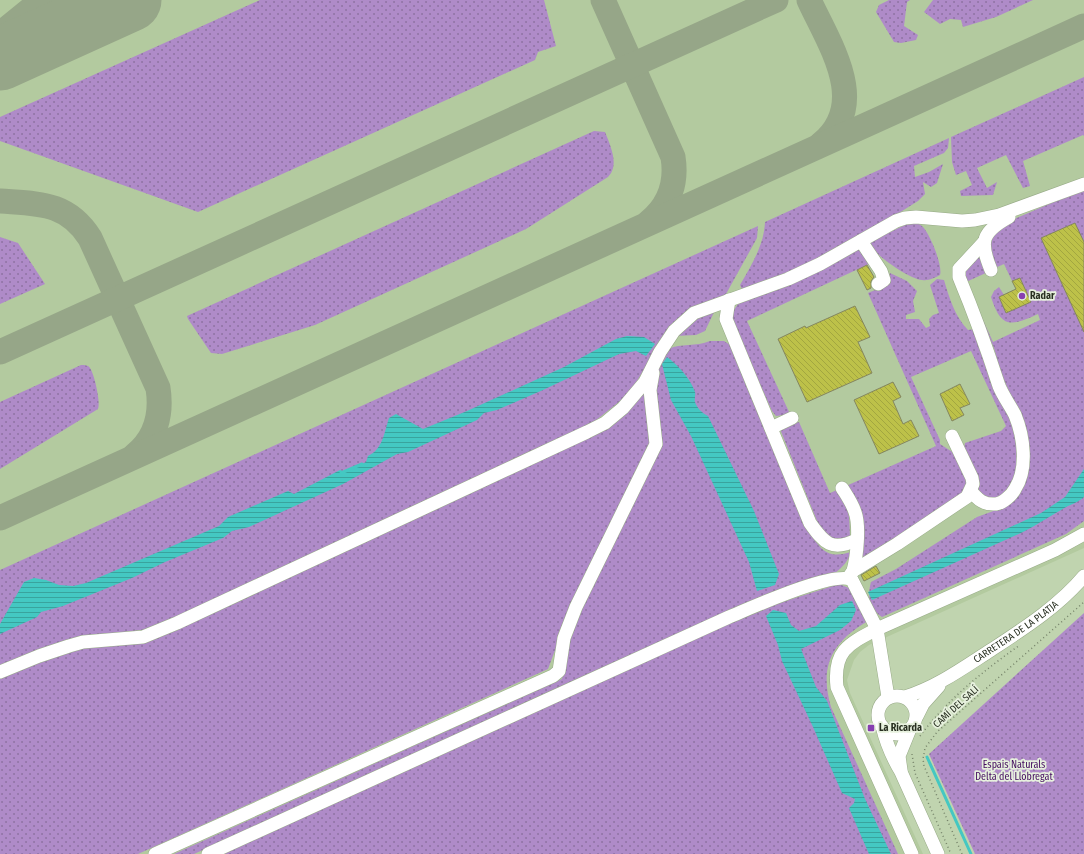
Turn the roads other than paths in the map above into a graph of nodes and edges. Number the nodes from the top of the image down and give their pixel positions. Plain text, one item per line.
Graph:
1 (1084, 184) edge
2 (1015, 209) junction
3 (861, 241) junction
4 (984, 242) junction
5 (990, 270) dead end
6 (878, 284) dead end
7 (729, 300) junction
8 (660, 352) junction
9 (792, 418) dead end
10 (771, 428) junction
11 (952, 436) dead end
12 (842, 488) dead end
13 (971, 491) junction
14 (1084, 534) edge
15 (856, 540) junction
16 (850, 574) junction
17 (1084, 576) edge
18 (877, 629) junction
19 (0, 672) edge
20 (943, 681) junction
21 (905, 696) junction
22 (888, 697) junction
23 (917, 716) junction
24 (882, 726) junction
25 (910, 729) junction
26 (902, 772) junction
27 (155, 854) edge
28 (208, 854) edge
29 (912, 854) edge
30 (938, 854) edge

1 - 2 street
2 - 3 street
2 - 4 street
3 - 6 street
3 - 7 street
4 - 5 street
4 - 13 street
7 - 8 street
7 - 10 street
8 - 19 street
8 - 27 street
9 - 10 street
10 - 15 street
11 - 13 street
12 - 15 street
13 - 16 street
14 - 18 street
15 - 16 street
16 - 18 street
16 - 28 street
17 - 20 street, CARRETERA DE LA PLATJA
18 - 22 street
18 - 29 street
20 - 21 street, CARRETERA DE LA PLATJA
20 - 23 street, CARRETERA DE LA PLATJA
21 - 22 street
21 - 23 street
22 - 24 street
23 - 25 street
24 - 25 street
24 - 26 street
25 - 26 street
26 - 30 street

